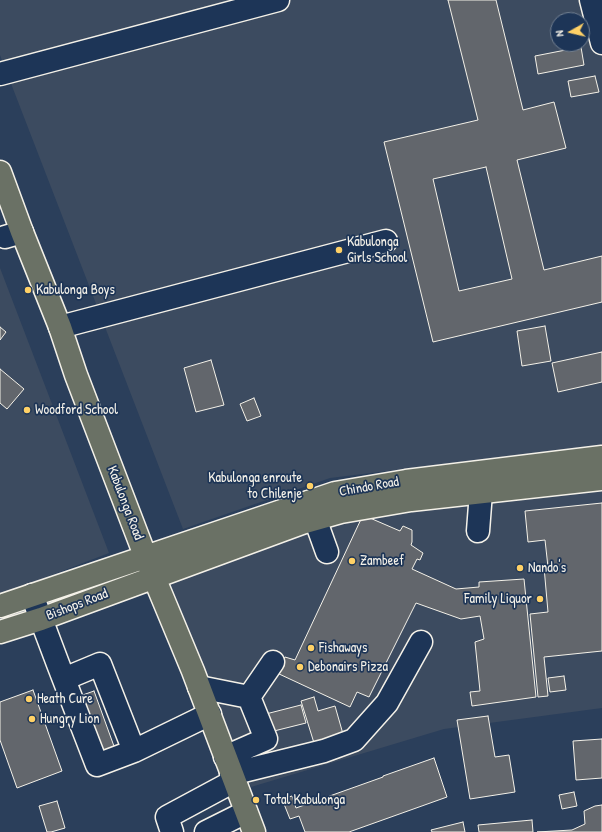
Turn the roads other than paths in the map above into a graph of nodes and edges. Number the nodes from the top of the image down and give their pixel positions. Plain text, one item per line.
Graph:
1 (278, 0) edge
2 (591, 0) edge
3 (602, 42) edge
4 (0, 74) edge
5 (0, 172) edge
6 (7, 236) edge
7 (386, 241) dead end
8 (60, 327) junction
9 (602, 457) edge
10 (602, 479) edge
11 (479, 482) junction
12 (312, 510) junction
13 (478, 531) dead end
14 (327, 552) dead end
15 (149, 567) junction
16 (32, 595) junction
17 (0, 606) edge
18 (41, 619) junction
19 (0, 632) edge
20 (421, 642) dead end
21 (273, 662) dead end
22 (64, 679) junction
23 (199, 687) junction
24 (249, 697) junction
25 (210, 714) junction
26 (134, 751) junction
27 (230, 771) junction
28 (246, 812) junction
29 (169, 825) edge
30 (206, 832) edge
31 (254, 832) edge

1 - 4 lane
2 - 3 lane
5 - 6 main road, Kabulonga Road
6 - 8 main road, Kabulonga Road
7 - 8 lane
8 - 15 main road, Kabulonga Road
9 - 11 main road, Chindo Road
10 - 11 main road, Chindo Road
11 - 12 main road, Chindo Road
11 - 13 lane
12 - 14 lane
12 - 15 main road, Chindo Road
15 - 16 main road, Bishops Road
15 - 18 main road, Bishops Road
15 - 23 main road, Kabulonga Road
16 - 17 main road, Bishops Road
16 - 18 lane
18 - 19 main road, Bishops Road
18 - 22 lane
20 - 27 lane
21 - 24 lane
22 - 26 lane
22 - 26 lane
23 - 24 lane
23 - 25 main road, Kabulonga Road
24 - 27 lane
25 - 26 lane
25 - 27 main road, Kabulonga Road
27 - 28 main road, Kabulonga Road
27 - 29 lane
28 - 30 lane
28 - 31 main road, Kabulonga Road

